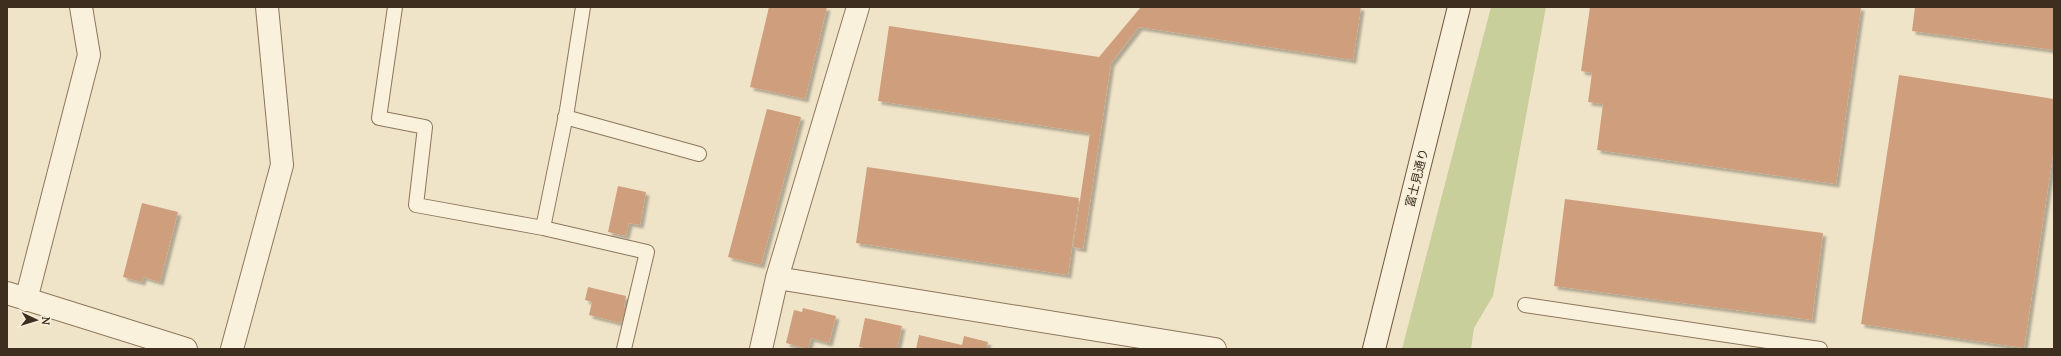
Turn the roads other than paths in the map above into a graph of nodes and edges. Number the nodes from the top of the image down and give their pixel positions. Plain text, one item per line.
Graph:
1 (81, 7) edge
2 (267, 7) edge
3 (395, 7) edge
4 (583, 7) edge
5 (858, 7) edge
6 (1459, 7) edge
7 (565, 117) junction
8 (699, 154) dead end
9 (543, 228) junction
10 (777, 278) junction
11 (17, 296) edge
12 (1525, 305) dead end
13 (186, 349) edge
14 (232, 349) edge
15 (624, 349) edge
16 (761, 349) edge
17 (1215, 349) edge
18 (1374, 349) edge
19 (1820, 349) edge

1 - 11 street
2 - 14 street
3 - 9 lane
4 - 7 lane
5 - 10 street
6 - 18 street, 富士見通り
7 - 8 lane
7 - 9 lane
9 - 15 lane
10 - 16 street
10 - 17 street
11 - 13 street
12 - 19 lane

